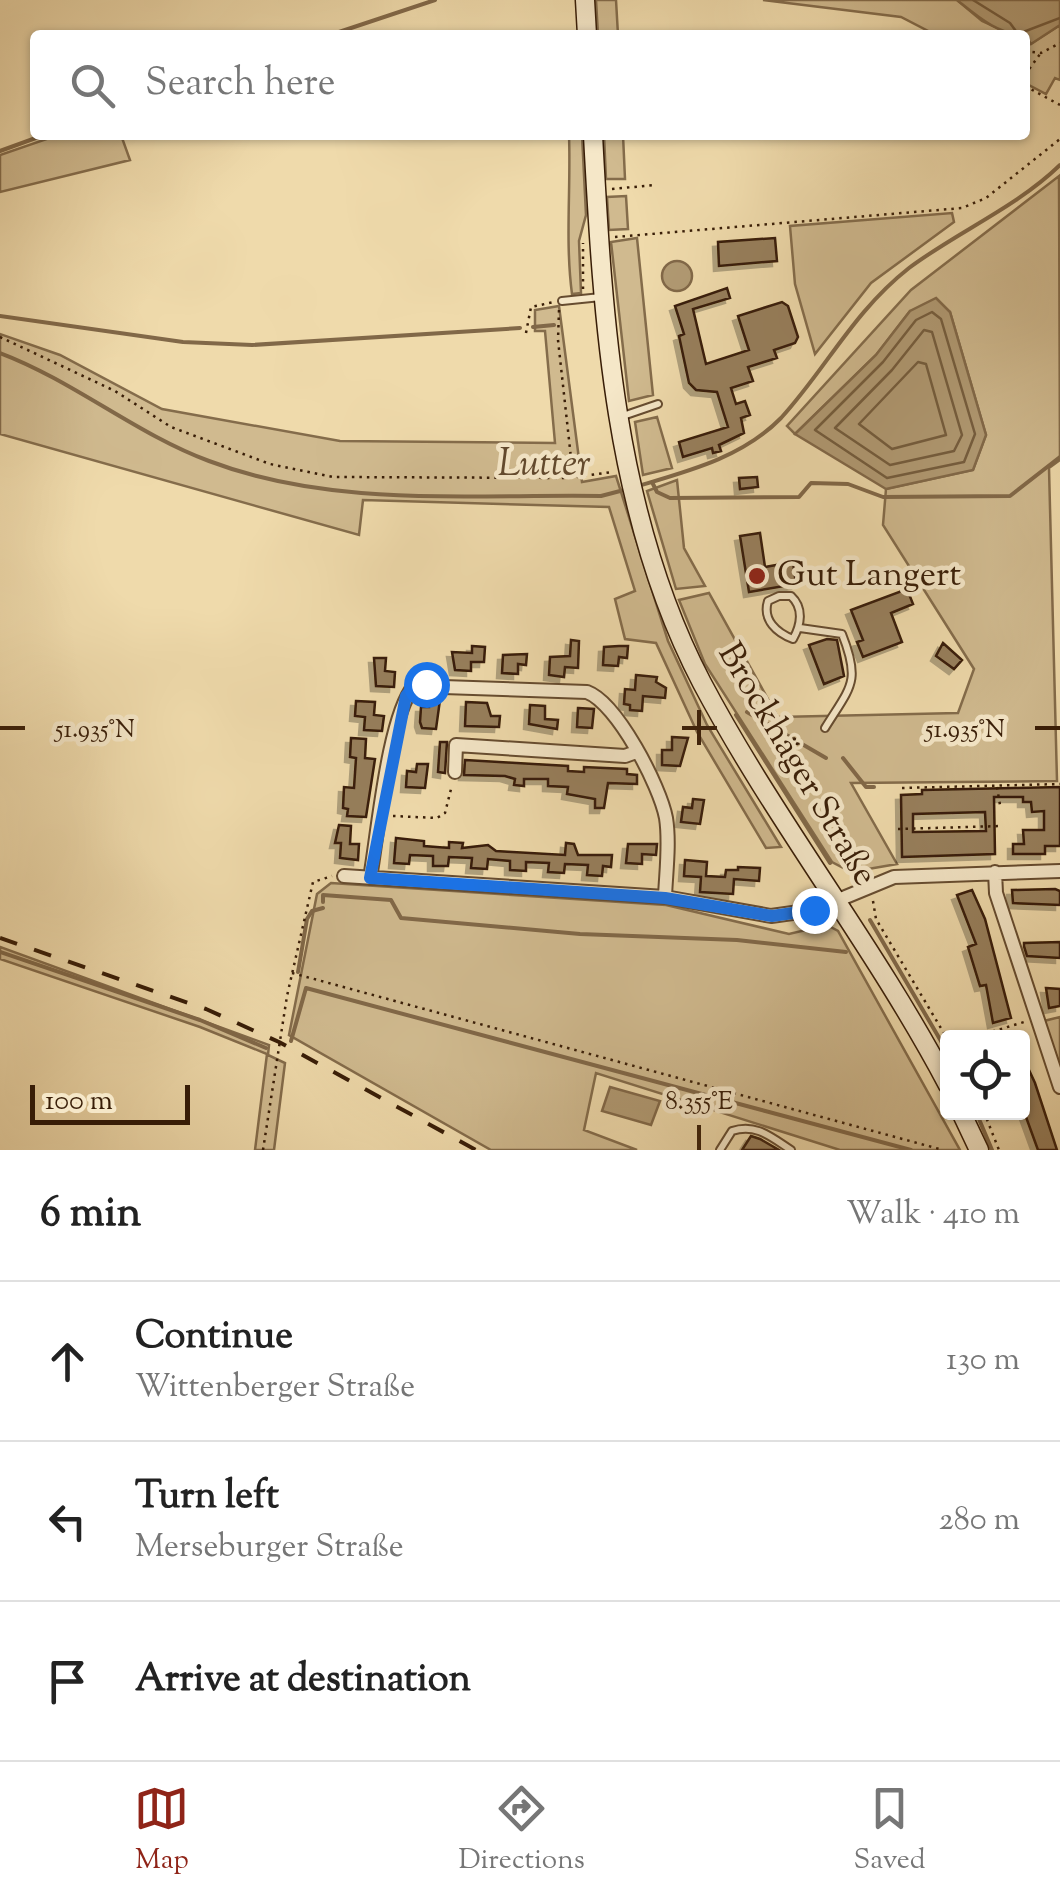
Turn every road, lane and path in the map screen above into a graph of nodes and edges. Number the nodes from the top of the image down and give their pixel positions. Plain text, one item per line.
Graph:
1 (584, 0) edge
2 (587, 30) edge
3 (1060, 43) edge
4 (1030, 51) edge
5 (1041, 53) junction
6 (1030, 68) edge
7 (1030, 89) edge
8 (1060, 105) edge
9 (1060, 139) edge
10 (592, 140) edge
11 (655, 185) dead end
12 (596, 191) junction
13 (599, 239) junction
14 (594, 298) junction
15 (562, 301) junction
16 (526, 334) dead end
17 (0, 337) edge
18 (658, 404) dead end
19 (618, 418) junction
20 (629, 469) junction
21 (574, 478) junction
22 (800, 628) junction
23 (826, 728) dead end
24 (636, 752) junction
25 (455, 772) joint
26 (1060, 784) edge
27 (997, 786) junction
28 (902, 788) dead end
29 (1000, 804) dead end
30 (381, 816) junction
31 (1000, 826) dead end
32 (898, 830) dead end
33 (1060, 871) edge
34 (995, 872) junction
35 (326, 876) dead end
36 (344, 876) dead end
37 (370, 878) junction
38 (865, 886) junction
39 (665, 898) junction
40 (838, 898) junction
41 (292, 973) junction
42 (1035, 1018) junction
43 (942, 1030) edge
44 (997, 1030) edge
45 (940, 1072) edge
46 (1060, 1087) edge
47 (965, 1120) edge
48 (987, 1120) edge
49 (263, 1150) edge
50 (720, 1150) edge
51 (791, 1150) edge
52 (943, 1150) edge
53 (979, 1150) edge
54 (999, 1150) edge

1 - 2 main road
3 - 5 path
4 - 5 path
5 - 6 path
7 - 8 path
9 - 13 path
10 - 12 main road, Brockhäger Straße
11 - 12 path
12 - 13 main road, Brockhäger Straße
13 - 14 main road, Brockhäger Straße
13 - 14 path
14 - 15 lane
14 - 19 main road, Brockhäger Straße
15 - 16 path
15 - 21 path
17 - 21 path
18 - 19 lane
19 - 20 main road, Brockhäger Straße
20 - 21 path
20 - 40 main road, Brockhäger Straße
22 - 22 lane
22 - 23 lane
24 - 25 street
24 - 30 street
24 - 39 street
25 - 30 path
26 - 27 path
27 - 28 path
27 - 29 path
30 - 37 street
31 - 32 path
33 - 34 street
34 - 38 street
34 - 42 street
35 - 41 path
36 - 37 street
37 - 39 street
38 - 40 street
38 - 43 path
39 - 40 street
40 - 45 main road, Brockhäger Straße
41 - 49 path
41 - 52 path
42 - 44 path
42 - 46 street
47 - 53 main road
48 - 54 path
50 - 51 lane

